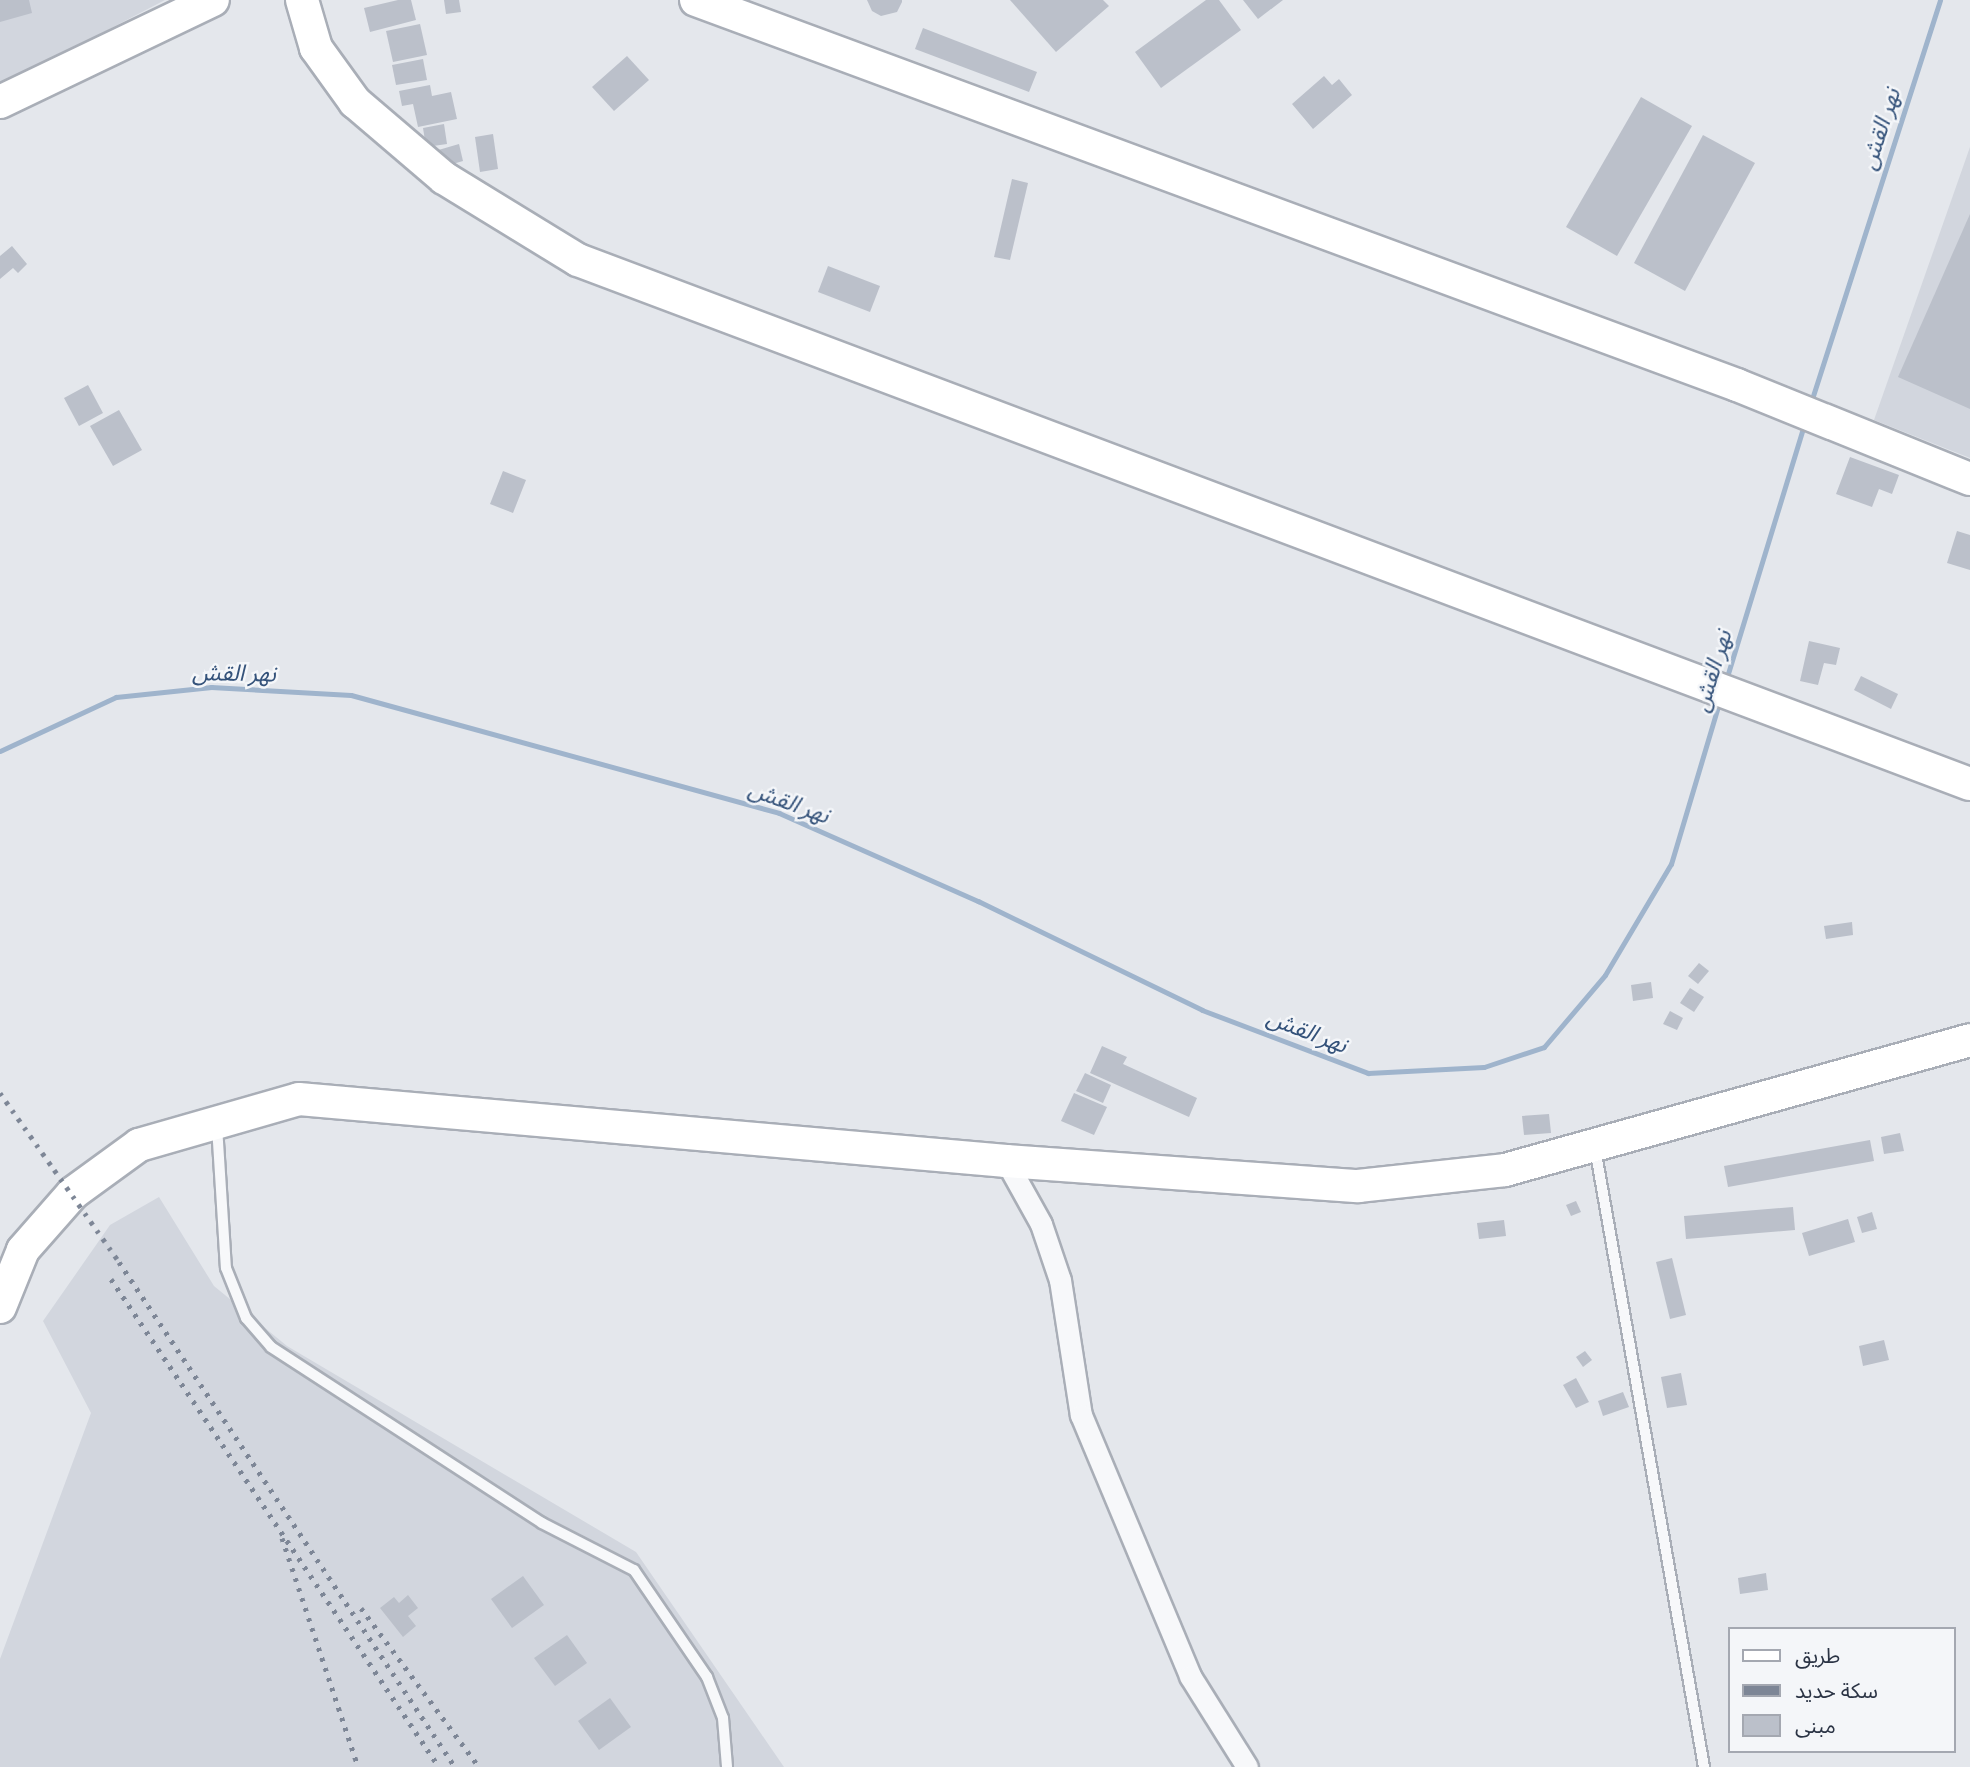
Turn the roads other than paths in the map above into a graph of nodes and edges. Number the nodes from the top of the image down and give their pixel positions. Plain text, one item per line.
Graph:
1 (213, 0) edge
2 (302, 0) edge
3 (696, 0) edge
4 (0, 102) edge
5 (1970, 479) edge
6 (1970, 784) edge
7 (1970, 1040) edge
8 (217, 1120) junction
9 (1594, 1145) junction
10 (1006, 1161) junction
11 (0, 1307) edge
12 (727, 1767) edge
13 (1247, 1767) edge
14 (1704, 1767) edge

1 - 4 street
2 - 6 street
3 - 5 street
7 - 9 street
8 - 10 street
8 - 11 street
8 - 12 lane
9 - 10 street
9 - 14 lane
10 - 13 street

